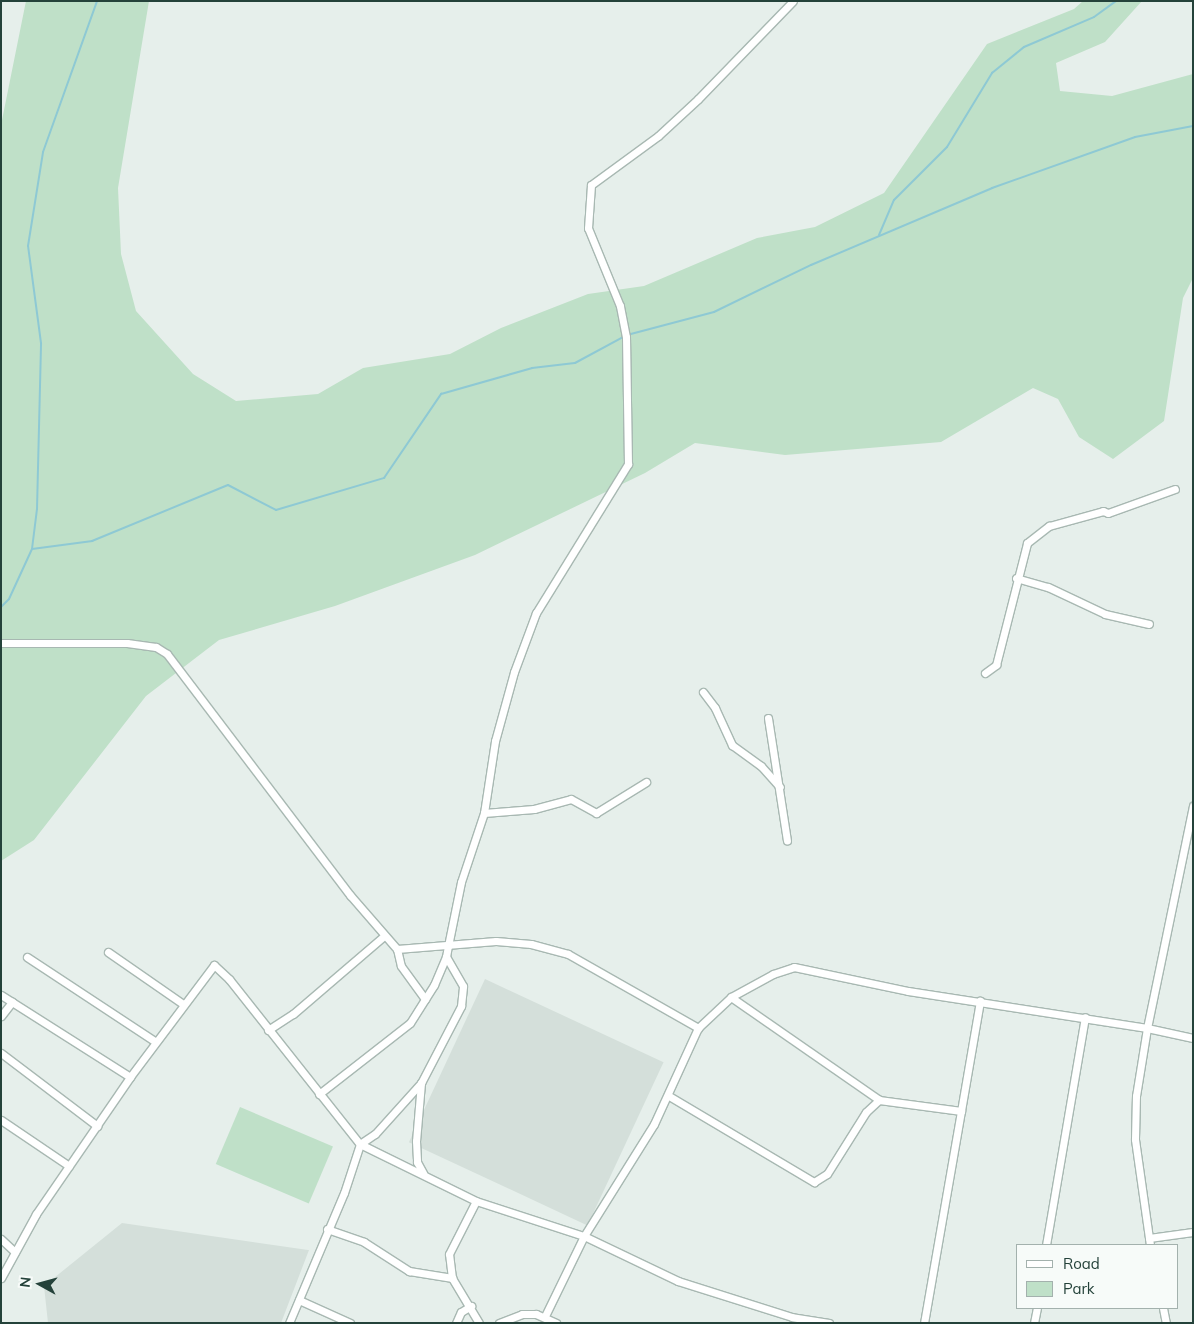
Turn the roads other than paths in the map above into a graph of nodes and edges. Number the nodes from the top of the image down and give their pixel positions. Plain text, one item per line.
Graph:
1 (793, 1) edge
2 (1175, 489) dead end
3 (1016, 578) junction
4 (1149, 624) dead end
5 (1, 644) edge
6 (984, 673) dead end
7 (703, 692) dead end
8 (768, 718) dead end
9 (646, 782) dead end
10 (780, 787) junction
11 (1193, 806) edge
12 (484, 813) junction
13 (787, 841) dead end
14 (384, 936) junction
15 (448, 946) junction
16 (397, 950) junction
17 (108, 952) dead end
18 (28, 956) dead end
19 (446, 957) junction
20 (1, 995) edge
21 (730, 997) junction
22 (425, 999) junction
23 (980, 1001) junction
24 (12, 1002) junction
25 (184, 1004) junction
26 (1, 1016) edge
27 (1085, 1017) junction
28 (698, 1028) junction
29 (1147, 1028) junction
30 (268, 1030) junction
31 (1193, 1038) edge
32 (156, 1042) junction
33 (1, 1053) edge
34 (130, 1077) junction
35 (421, 1083) junction
36 (319, 1094) junction
37 (669, 1096) junction
38 (879, 1100) junction
39 (961, 1111) junction
40 (1, 1120) edge
41 (96, 1126) junction
42 (360, 1144) junction
43 (69, 1166) junction
44 (423, 1174) junction
45 (476, 1201) junction
46 (327, 1229) junction
47 (1193, 1232) edge
48 (584, 1236) junction
49 (1, 1238) edge
50 (1150, 1242) edge
51 (1046, 1244) edge
52 (15, 1252) junction
53 (1, 1278) edge
54 (452, 1278) junction
55 (299, 1300) junction
56 (470, 1306) junction
57 (1037, 1309) edge
58 (1163, 1309) edge
59 (545, 1316) junction
60 (290, 1323) edge
61 (350, 1323) edge
62 (456, 1323) edge
63 (479, 1323) edge
64 (499, 1323) edge
65 (556, 1323) edge
66 (829, 1323) edge
67 (924, 1323) edge
68 (1034, 1323) edge
69 (1166, 1323) edge

1 - 12 street
2 - 3 street
3 - 4 street
3 - 6 street
5 - 14 street
7 - 10 street
8 - 10 street
9 - 12 street
10 - 13 street
11 - 29 street
12 - 15 street
14 - 16 street
14 - 30 street
15 - 16 street
15 - 19 street
15 - 28 street
16 - 22 street
17 - 25 street
18 - 32 street
19 - 22 street
19 - 35 street
20 - 24 street
21 - 23 street
21 - 28 street
21 - 38 street
22 - 36 street
23 - 27 street
23 - 39 street
24 - 26 street
24 - 34 street
25 - 30 street
25 - 32 street
27 - 29 street
27 - 51 street
28 - 37 street
29 - 31 street
29 - 50 street
30 - 36 street
32 - 34 street
33 - 41 street
34 - 41 street
35 - 42 street
35 - 44 street
36 - 42 street
37 - 38 street
37 - 48 street
38 - 39 street
39 - 67 street
40 - 43 street
41 - 43 street
42 - 44 street
42 - 46 street
43 - 52 street
44 - 45 street
45 - 48 street
45 - 54 street
46 - 54 street
46 - 55 street
47 - 50 street
48 - 59 street
48 - 66 street
49 - 52 street
52 - 53 street
54 - 56 street
55 - 60 street
55 - 61 street
56 - 62 street
56 - 63 street
57 - 68 street
58 - 69 street
59 - 64 street
59 - 65 street

